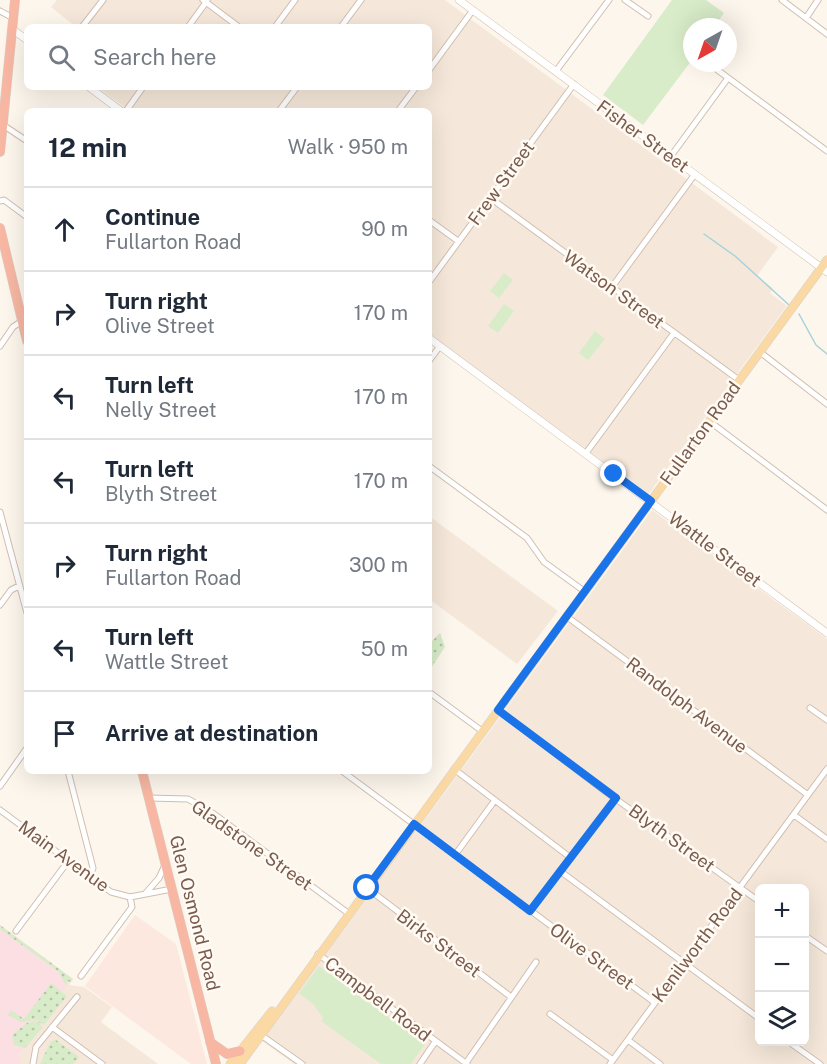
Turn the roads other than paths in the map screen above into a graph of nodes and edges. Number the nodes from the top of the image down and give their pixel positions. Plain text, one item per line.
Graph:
1 (15, 0) edge
2 (103, 0) edge
3 (295, 0) edge
4 (360, 0) edge
5 (459, 0) edge
6 (609, 0) edge
7 (626, 0) edge
8 (782, 0) edge
9 (819, 0) edge
10 (206, 1) edge
11 (473, 10) junction
12 (0, 11) edge
13 (648, 16) dead end
14 (13, 18) junction
15 (806, 18) junction
16 (84, 24) edge
17 (190, 24) edge
18 (234, 24) edge
19 (277, 24) edge
20 (343, 24) edge
21 (12, 29) junction
22 (827, 34) edge
23 (24, 38) edge
24 (432, 65) edge
25 (556, 71) junction
26 (720, 72) edge
27 (728, 78) junction
28 (574, 84) junction
29 (93, 90) edge
30 (142, 90) edge
31 (295, 90) edge
32 (414, 90) edge
33 (117, 108) edge
34 (128, 108) edge
35 (281, 108) edge
36 (400, 108) edge
37 (3, 124) junction
38 (24, 139) edge
39 (827, 151) edge
40 (0, 152) edge
41 (671, 156) junction
42 (695, 174) junction
43 (489, 197) junction
44 (0, 201) edge
45 (24, 215) edge
46 (432, 222) edge
47 (0, 228) edge
48 (458, 242) junction
49 (2, 255) edge
50 (827, 260) edge
51 (824, 269) edge
52 (432, 278) edge
53 (612, 287) junction
54 (22, 321) junction
55 (24, 329) edge
56 (674, 333) junction
57 (432, 340) edge
58 (0, 346) edge
59 (440, 346) junction
60 (760, 352) junction
61 (432, 357) edge
62 (739, 380) junction
63 (827, 404) edge
64 (709, 421) junction
65 (586, 453) junction
66 (432, 468) edge
67 (651, 501) junction
68 (827, 510) edge
69 (0, 512) edge
70 (19, 586) junction
71 (584, 591) junction
72 (24, 603) edge
73 (0, 605) edge
74 (566, 616) junction
75 (827, 633) edge
76 (432, 694) edge
77 (810, 708) dead end
78 (498, 710) junction
79 (827, 720) edge
80 (482, 731) junction
81 (24, 752) edge
82 (454, 769) junction
83 (827, 769) edge
84 (69, 774) edge
85 (143, 774) edge
86 (346, 774) edge
87 (0, 786) edge
88 (808, 795) junction
89 (149, 798) junction
90 (616, 798) junction
91 (495, 800) junction
92 (1, 814) edge
93 (794, 814) junction
94 (414, 824) junction
95 (827, 839) edge
96 (455, 855) junction
97 (571, 858) junction
98 (69, 860) junction
99 (166, 863) junction
100 (560, 871) junction
101 (90, 876) junction
102 (367, 888) junction
103 (740, 888) junction
104 (172, 889) junction
105 (144, 895) junction
106 (130, 897) junction
107 (755, 899) edge
108 (530, 911) junction
109 (348, 913) junction
110 (16, 931) dead end
111 (808, 938) edge
112 (827, 951) edge
113 (318, 954) junction
114 (536, 962) dead end
115 (683, 963) junction
116 (81, 976) dead end
117 (297, 983) junction
118 (77, 997) dead end
119 (511, 998) junction
120 (654, 1002) junction
121 (550, 1014) dead end
122 (755, 1016) edge
123 (52, 1027) junction
124 (261, 1035) junction
125 (209, 1040) junction
126 (628, 1040) junction
127 (435, 1042) junction
128 (796, 1046) edge
129 (240, 1051) junction
130 (612, 1062) edge
131 (466, 1063) edge
132 (33, 1064) edge
133 (100, 1064) edge
134 (216, 1064) edge
135 (230, 1064) edge
136 (240, 1064) edge
137 (302, 1064) edge
138 (420, 1064) edge
139 (660, 1064) edge
140 (820, 1064) edge

1 - 14 highway
2 - 16 street
3 - 19 street
4 - 20 street
5 - 11 street, Fisher Street
6 - 25 street
7 - 13 street
8 - 15 street
9 - 15 street
10 - 17 street
10 - 18 street
11 - 24 street
11 - 25 street, Fisher Street
12 - 14 street
14 - 21 highway
15 - 22 street
21 - 23 street
21 - 37 highway
25 - 28 street, Fisher Street
26 - 27 street
27 - 39 street
27 - 41 street
28 - 41 street, Fisher Street
28 - 43 street, Frew Street
29 - 33 street
30 - 34 street
31 - 35 street
32 - 36 street
37 - 38 street
37 - 40 highway
41 - 42 street, Fisher Street
42 - 51 street, Fisher Street
42 - 53 street
43 - 48 street, Frew Street
43 - 53 street, Watson Street
44 - 45 street
46 - 48 street
47 - 49 highway
48 - 52 street, Frew Street
49 - 54 highway
50 - 51 main road, Fullarton Road
51 - 60 main road, Fullarton Road
53 - 56 street, Watson Street
54 - 55 highway
54 - 58 street
56 - 62 street, Watson Street
56 - 65 street
57 - 59 street, Wattle Street
59 - 61 street
59 - 65 street, Wattle Street
60 - 62 main road, Fullarton Road
60 - 63 street
62 - 64 main road, Fullarton Road
64 - 67 main road, Fullarton Road
64 - 68 street
65 - 67 street, Wattle Street
66 - 71 street
67 - 71 main road, Fullarton Road
67 - 75 street, Wattle Street
69 - 70 street
70 - 72 street
70 - 73 street
71 - 74 main road, Fullarton Road
74 - 78 main road, Fullarton Road
74 - 88 street, Randolph Avenue
76 - 80 street
77 - 79 street
78 - 80 main road, Fullarton Road
78 - 90 street, Blyth Street
80 - 82 main road, Fullarton Road
81 - 87 street
82 - 91 street
82 - 94 main road, Fullarton Road
83 - 88 street, Kenilworth Road
84 - 101 street
85 - 89 highway, Glen Osmond Road
86 - 94 street, Olive Street
88 - 93 street, Kenilworth Road
89 - 99 highway, Glen Osmond Road
89 - 109 street, Gladstone Street
90 - 97 street
90 - 103 street, Blyth Street
91 - 96 street
91 - 97 street
92 - 98 street, Main Avenue
93 - 95 street
93 - 103 street, Kenilworth Road
94 - 96 street, Olive Street
94 - 102 main road, Fullarton Road
96 - 108 street, Olive Street
97 - 100 street
98 - 101 street, Main Avenue
98 - 110 street
99 - 104 highway, Glen Osmond Road
99 - 105 street
100 - 108 street
100 - 115 street
101 - 106 street, Main Avenue
102 - 109 main road, Fullarton Road
102 - 119 street, Birks Street
103 - 107 street, Blyth Street
103 - 115 street, Kenilworth Road
104 - 105 street, Main Avenue
104 - 125 highway, Glen Osmond Road
105 - 106 street, Main Avenue
106 - 116 street, Main Avenue
108 - 120 street, Olive Street
109 - 113 main road, Fullarton Road
111 - 112 street
113 - 117 main road, Fullarton Road
113 - 127 street, Campbell Road
114 - 119 street
115 - 120 street, Kenilworth Road
115 - 122 street
117 - 124 main road, Fullarton Road
117 - 129 main road, Fullarton Road
118 - 123 street
119 - 131 street
120 - 126 street, Kenilworth Road
121 - 130 street
123 - 132 street
123 - 133 street
124 - 136 main road, Fullarton Road
124 - 137 street
125 - 129 highway
125 - 134 highway, Glen Osmond Road
126 - 130 street, Kenilworth Road
126 - 139 street
127 - 131 street, Campbell Road
127 - 138 street
128 - 140 street
129 - 135 main road, Fullarton Road

